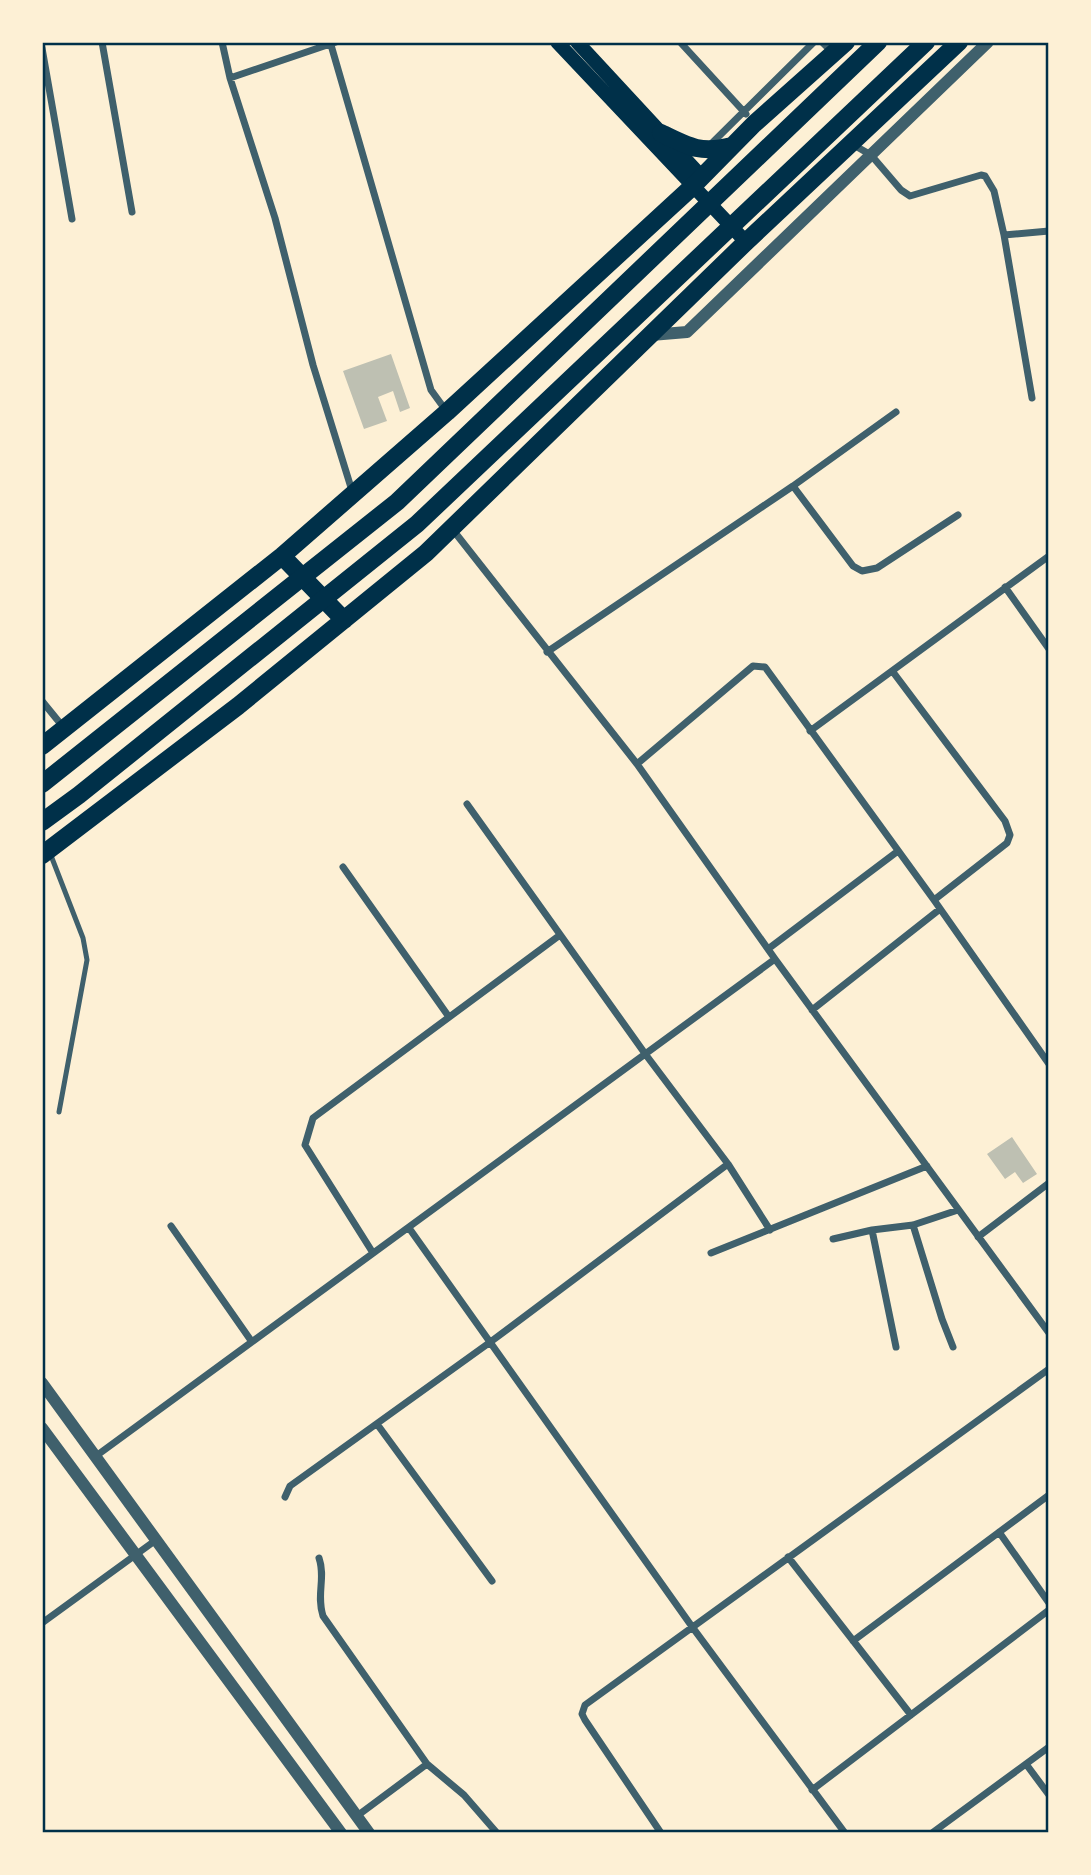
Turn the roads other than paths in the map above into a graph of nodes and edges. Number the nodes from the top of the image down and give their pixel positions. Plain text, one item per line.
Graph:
1 (102, 42) edge
2 (222, 42) edge
3 (557, 42) edge
4 (577, 42) edge
5 (680, 42) edge
6 (814, 42) edge
7 (878, 42) edge
8 (926, 42) edge
9 (959, 42) edge
10 (988, 42) edge
11 (333, 43) edge
12 (834, 46) edge
13 (42, 48) edge
14 (230, 78) junction
15 (749, 118) junction
16 (661, 133) junction
17 (851, 144) junction
18 (732, 146) junction
19 (704, 151) junction
20 (871, 155) junction
21 (697, 182) junction
22 (132, 212) dead end
23 (72, 219) dead end
24 (1049, 231) edge
25 (1004, 235) junction
26 (746, 242) junction
27 (651, 335) junction
28 (1032, 398) dead end
29 (447, 412) junction
30 (896, 412) dead end
31 (793, 486) junction
32 (353, 494) junction
33 (958, 515) dead end
34 (452, 528) junction
35 (282, 556) junction
36 (1049, 556) edge
37 (1005, 587) junction
38 (344, 620) junction
39 (1049, 649) edge
40 (547, 652) junction
41 (893, 672) junction
42 (42, 701) edge
43 (64, 729) junction
44 (810, 731) junction
45 (42, 746) edge
46 (637, 764) junction
47 (42, 784) edge
48 (467, 804) dead end
49 (42, 822) edge
50 (898, 851) junction
51 (45, 853) edge
52 (343, 867) dead end
53 (934, 900) junction
54 (940, 909) junction
55 (560, 935) junction
56 (768, 949) junction
57 (775, 959) junction
58 (812, 1010) junction
59 (449, 1017) junction
60 (646, 1055) junction
61 (1049, 1064) edge
62 (59, 1112) dead end
63 (728, 1164) junction
64 (927, 1166) junction
65 (1049, 1183) edge
66 (958, 1210) junction
67 (913, 1225) junction
68 (171, 1226) dead end
69 (409, 1228) junction
70 (770, 1230) junction
71 (872, 1230) junction
72 (978, 1237) junction
73 (833, 1239) dead end
74 (373, 1253) junction
75 (711, 1253) dead end
76 (1049, 1333) edge
77 (251, 1342) junction
78 (489, 1343) junction
79 (953, 1347) dead end
80 (896, 1348) dead end
81 (1049, 1369) edge
82 (42, 1383) edge
83 (377, 1424) junction
84 (42, 1428) edge
85 (96, 1456) junction
86 (1049, 1494) edge
87 (285, 1497) dead end
88 (999, 1532) junction
89 (156, 1540) junction
90 (135, 1555) junction
91 (319, 1558) dead end
92 (788, 1558) junction
93 (492, 1581) dead end
94 (1049, 1602) edge
95 (1049, 1610) edge
96 (42, 1623) edge
97 (693, 1628) junction
98 (853, 1641) junction
99 (911, 1715) junction
100 (1049, 1747) edge
101 (427, 1764) junction
102 (1026, 1764) junction
103 (812, 1790) junction
104 (1049, 1795) edge
105 (357, 1816) junction
106 (936, 1832) edge
107 (341, 1833) edge
108 (369, 1833) edge
109 (497, 1833) edge
110 (661, 1833) edge
111 (845, 1833) edge

1 - 22 street
2 - 14 street
3 - 21 main road
4 - 16 main road
5 - 15 street
6 - 15 street
7 - 47 highway
8 - 49 highway
9 - 17 highway
10 - 20 street
11 - 14 street
11 - 29 street
12 - 15 highway
13 - 23 street
14 - 32 street
15 - 18 highway
15 - 19 street
16 - 19 highway
16 - 21 main road
17 - 20 street
17 - 26 highway
18 - 19 highway
18 - 21 highway
20 - 25 street
20 - 27 street
21 - 26 main road
21 - 29 highway
24 - 25 street
25 - 28 street
26 - 27 highway
27 - 34 highway
29 - 32 highway
30 - 31 street
31 - 33 street
31 - 40 street
32 - 35 highway
34 - 38 highway
34 - 40 street
35 - 38 highway
35 - 43 highway
36 - 37 street
37 - 39 street
37 - 41 street
38 - 51 highway
40 - 46 street
41 - 44 street
41 - 53 street
42 - 43 street
43 - 45 highway
44 - 46 street
44 - 50 street
46 - 56 street
48 - 55 street
50 - 53 street
50 - 56 street
51 - 62 lane
52 - 59 street
53 - 54 street
54 - 58 street
54 - 61 street
55 - 59 street
55 - 60 street
56 - 57 street
57 - 58 street
57 - 60 street
58 - 64 street
59 - 74 street
60 - 63 street
60 - 69 street
63 - 70 street
63 - 78 street
64 - 66 street
64 - 70 street
65 - 72 street
66 - 67 street
66 - 72 street
67 - 71 street
67 - 79 street
68 - 77 street
69 - 74 street
69 - 78 street
70 - 75 street
71 - 73 street
71 - 80 street
72 - 76 street
74 - 77 street
77 - 85 street
78 - 83 street
78 - 97 street
81 - 92 street
82 - 85 street
83 - 87 street
83 - 93 street
84 - 90 street
85 - 89 street
86 - 88 street
88 - 94 street
88 - 98 street
89 - 90 street
89 - 105 street
90 - 96 street
90 - 107 street
91 - 101 street
92 - 97 street
92 - 98 street
95 - 99 street
97 - 103 street
97 - 110 street
98 - 99 street
99 - 103 street
100 - 102 street
101 - 105 street
101 - 109 street
102 - 104 street
102 - 106 street
103 - 111 street
105 - 108 street

